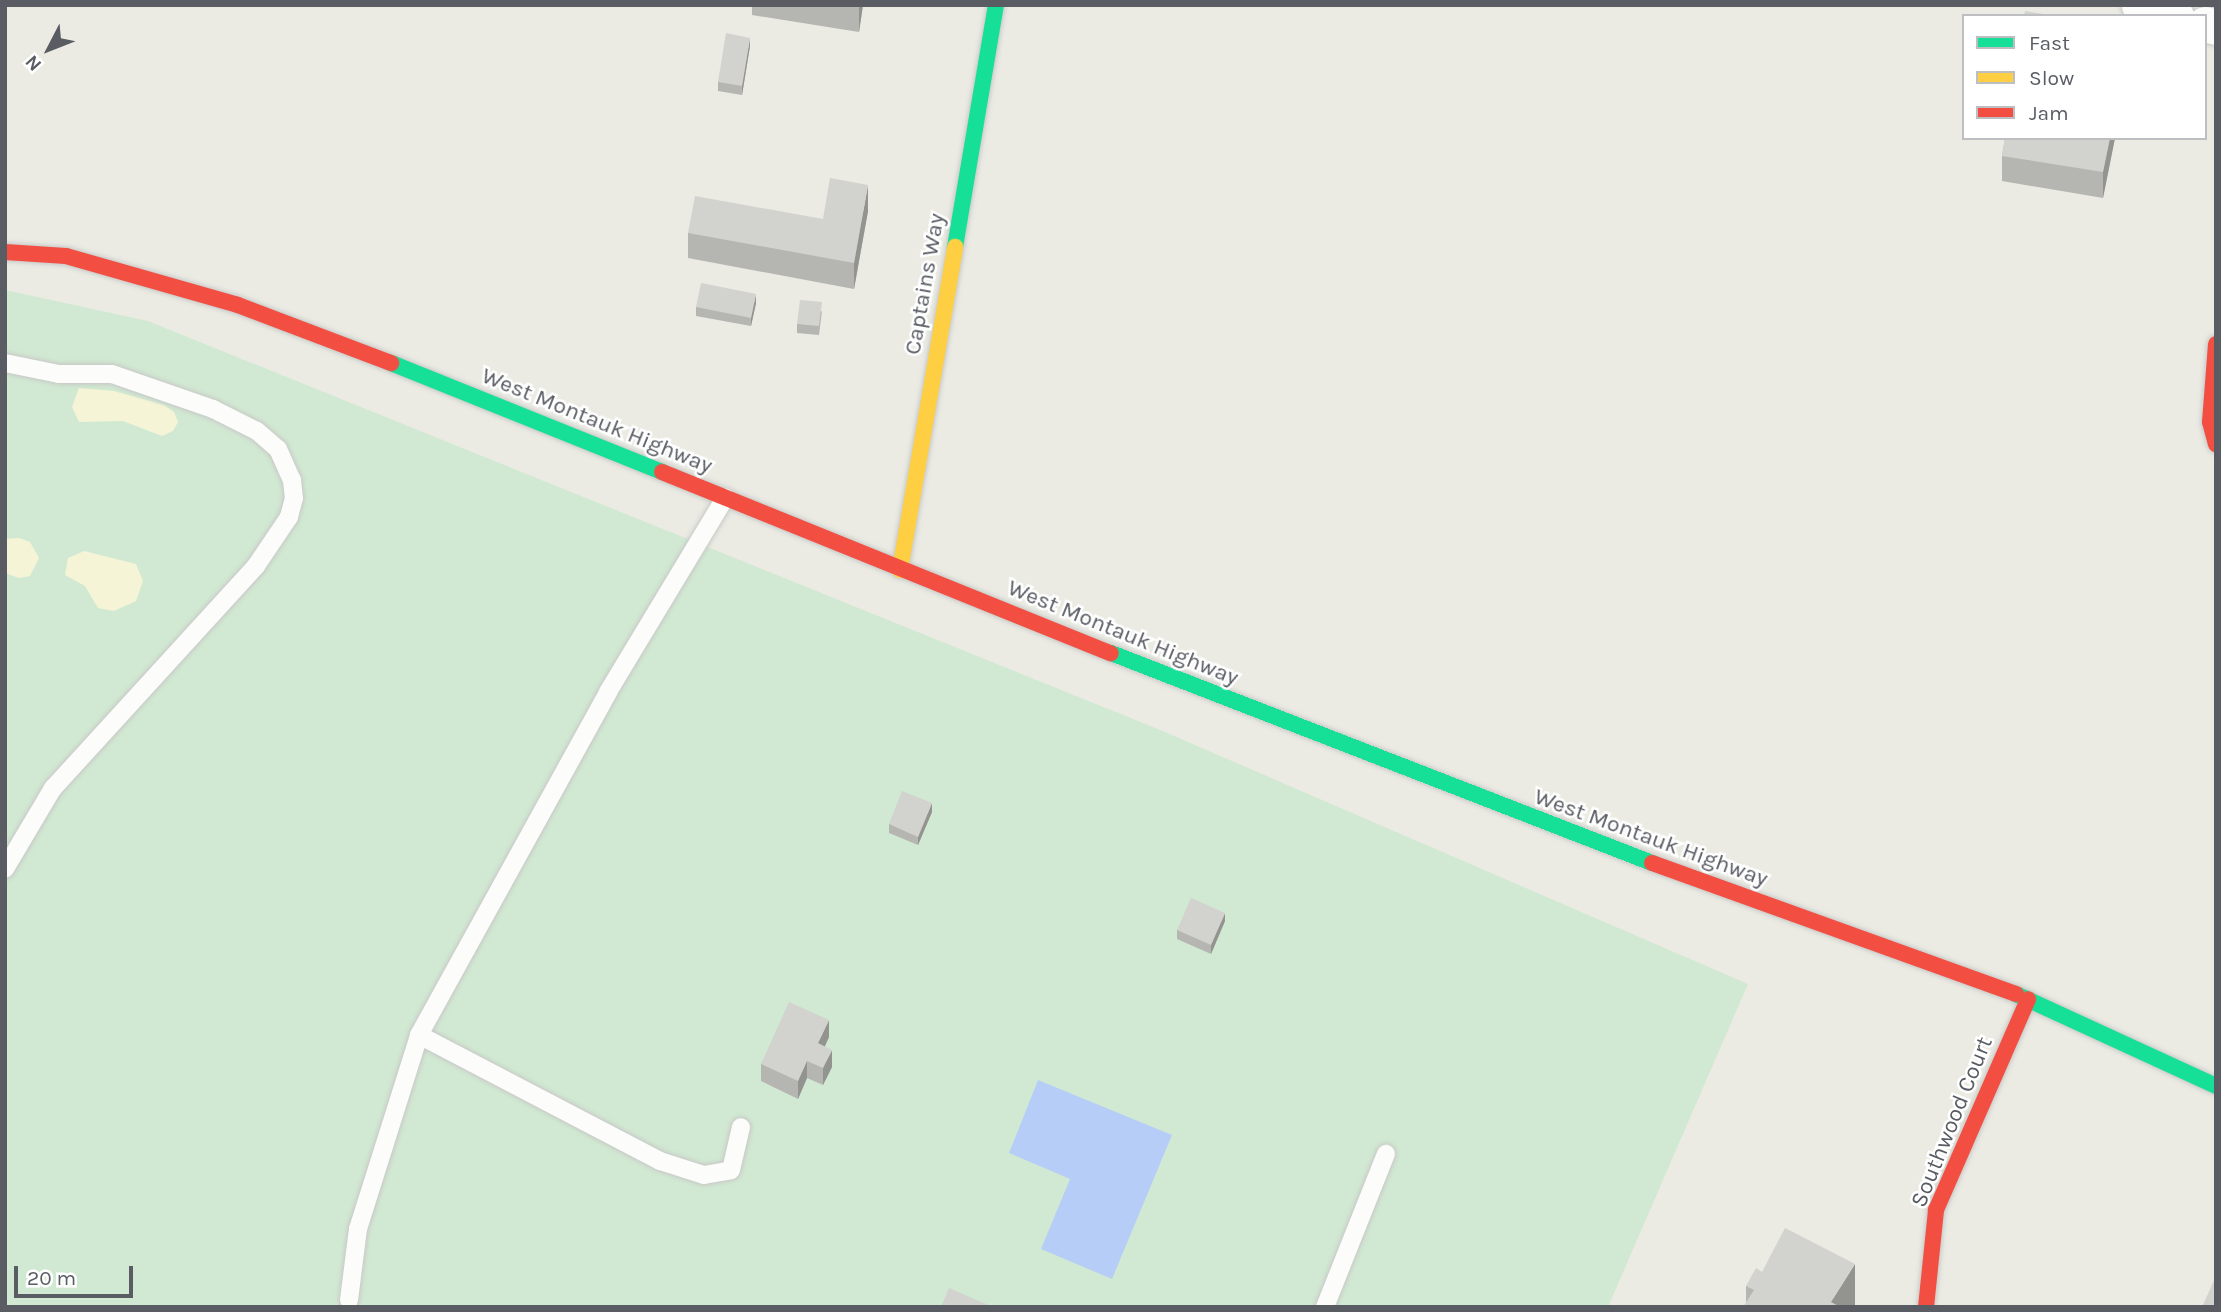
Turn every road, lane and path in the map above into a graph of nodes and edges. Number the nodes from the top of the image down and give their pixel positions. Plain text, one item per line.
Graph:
1 (996, 5) edge
2 (2139, 5) edge
3 (2169, 14) edge
4 (5, 252) edge
5 (2216, 344) edge
6 (5, 363) edge
7 (2214, 429) edge
8 (725, 498) junction
9 (900, 570) junction
10 (5, 869) edge
11 (2028, 999) junction
12 (419, 1035) junction
13 (2216, 1086) edge
14 (741, 1127) dead end
15 (1386, 1154) dead end
16 (349, 1305) edge
17 (1325, 1307) edge
18 (1926, 1307) edge

1 - 9 main road, Captains Way
2 - 3 street
4 - 8 main road, West Montauk Highway
5 - 7 main road
6 - 10 lane
8 - 9 main road, West Montauk Highway
8 - 12 lane
9 - 11 main road, West Montauk Highway
11 - 13 main road, West Montauk Highway
11 - 18 main road, Southwood Court
12 - 14 lane
12 - 16 lane
15 - 17 lane

